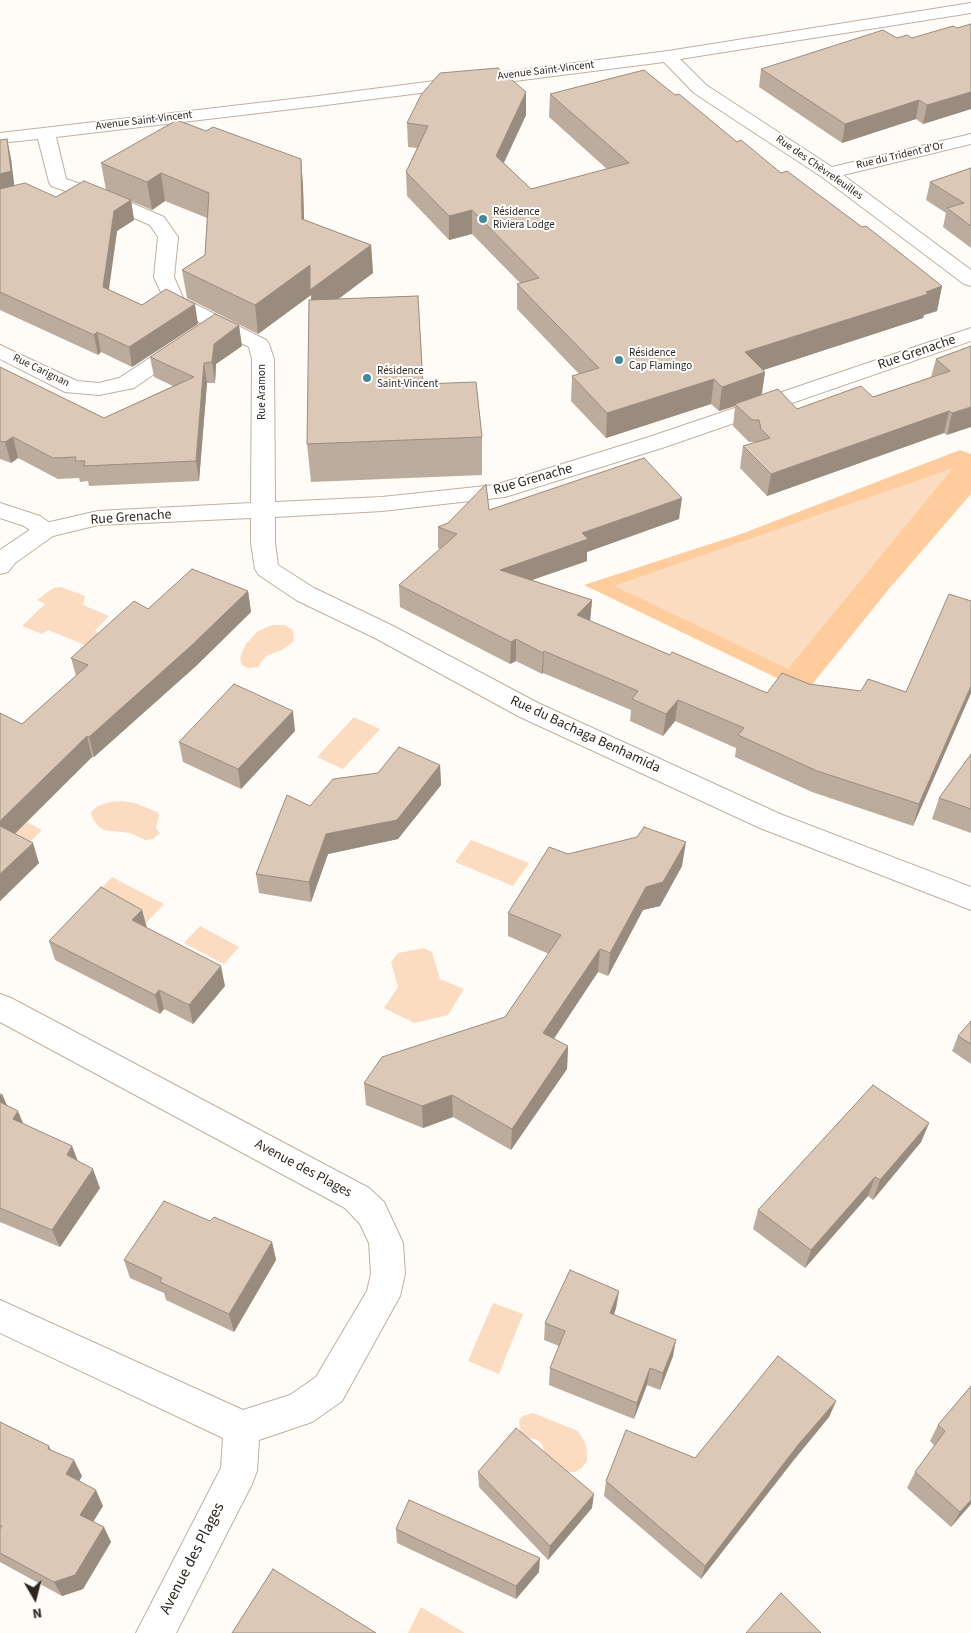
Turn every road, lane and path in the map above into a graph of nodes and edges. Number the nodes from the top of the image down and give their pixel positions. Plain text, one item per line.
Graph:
1 (971, 8) edge
2 (668, 56) junction
3 (46, 133) junction
4 (0, 138) edge
5 (971, 139) edge
6 (829, 173) junction
7 (971, 280) edge
8 (215, 324) junction
9 (971, 334) edge
10 (0, 351) edge
11 (0, 510) edge
12 (263, 510) junction
13 (45, 530) junction
14 (0, 566) edge
15 (971, 899) edge
16 (0, 1007) edge
17 (0, 1316) edge
18 (242, 1428) junction
19 (155, 1633) edge

1 - 2 street, Avenue Saint-Vincent
2 - 3 street, Avenue Saint-Vincent
2 - 6 street, Rue des Chèvrefeuilles
3 - 4 street, Avenue Saint-Vincent
3 - 8 street, Rue Aramon
5 - 6 street, Rue du Trident d'Or
6 - 7 street, Rue des Chèvrefeuilles
8 - 10 street, Rue Carignan
8 - 12 street, Rue Aramon
9 - 12 street, Rue Grenache
11 - 13 street
12 - 13 street, Rue Grenache
12 - 15 street, Rue du Bachaga Benhamida
13 - 14 street
16 - 18 street, Avenue des Plages
17 - 18 street
18 - 19 street, Avenue des Plages

